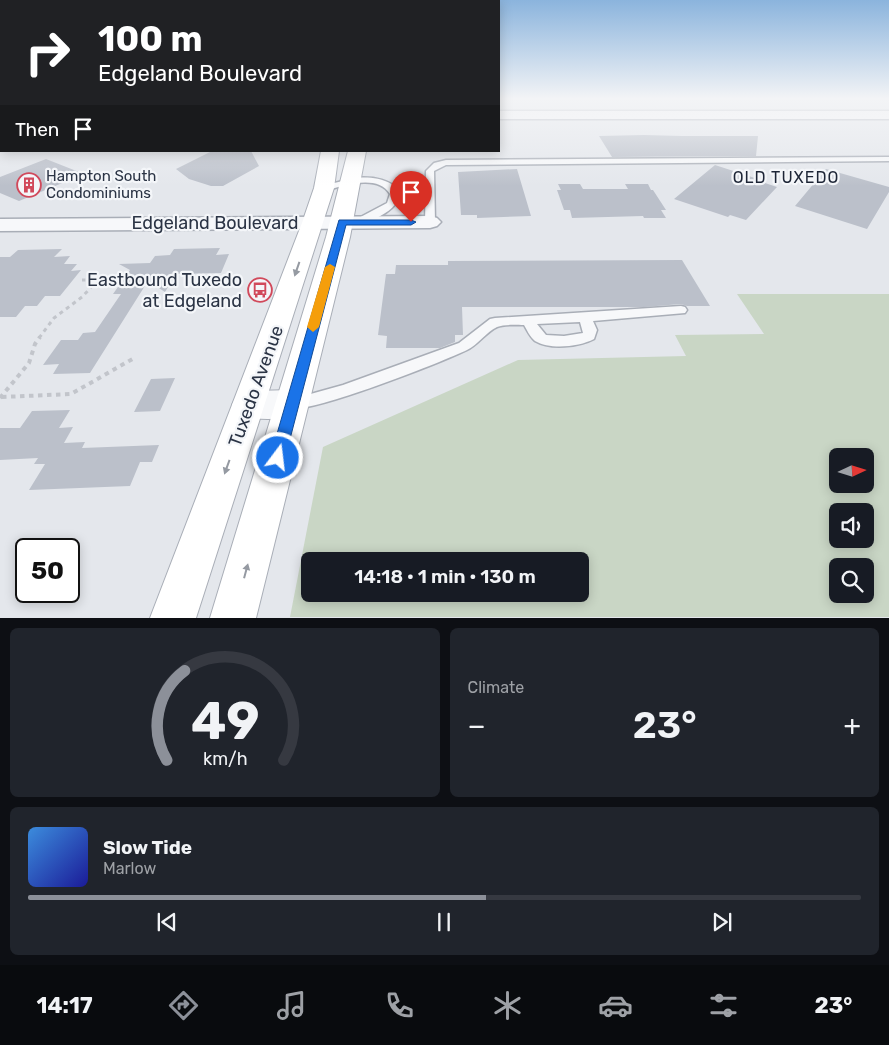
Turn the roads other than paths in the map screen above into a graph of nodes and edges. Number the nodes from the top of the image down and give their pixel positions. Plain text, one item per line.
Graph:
1 (330, 152) edge
2 (357, 152) edge
3 (889, 159) edge
4 (352, 181) junction
5 (324, 188) junction
6 (430, 222) joint
7 (337, 223) junction
8 (0, 225) edge
9 (681, 310) dead end
10 (585, 317) junction
11 (528, 320) junction
12 (292, 404) junction
13 (249, 405) junction
14 (173, 618) edge
15 (233, 618) edge

1 - 5 main road, Tuxedo Avenue
2 - 4 main road, Tuxedo Avenue
3 - 6 lane
4 - 5 lane
4 - 7 main road, Tuxedo Avenue
4 - 7 lane
5 - 7 main road, Tuxedo Avenue
6 - 7 street, Edgeland Boulevard
7 - 8 street, Edgeland Boulevard
7 - 12 main road, Tuxedo Avenue
7 -> 13 main road, Tuxedo Avenue
9 - 10 lane
10 - 11 lane
10 - 11 lane
11 - 12 lane
12 - 13 street
15 -> 12 main road, Tuxedo Avenue
13 -> 14 main road, Tuxedo Avenue

